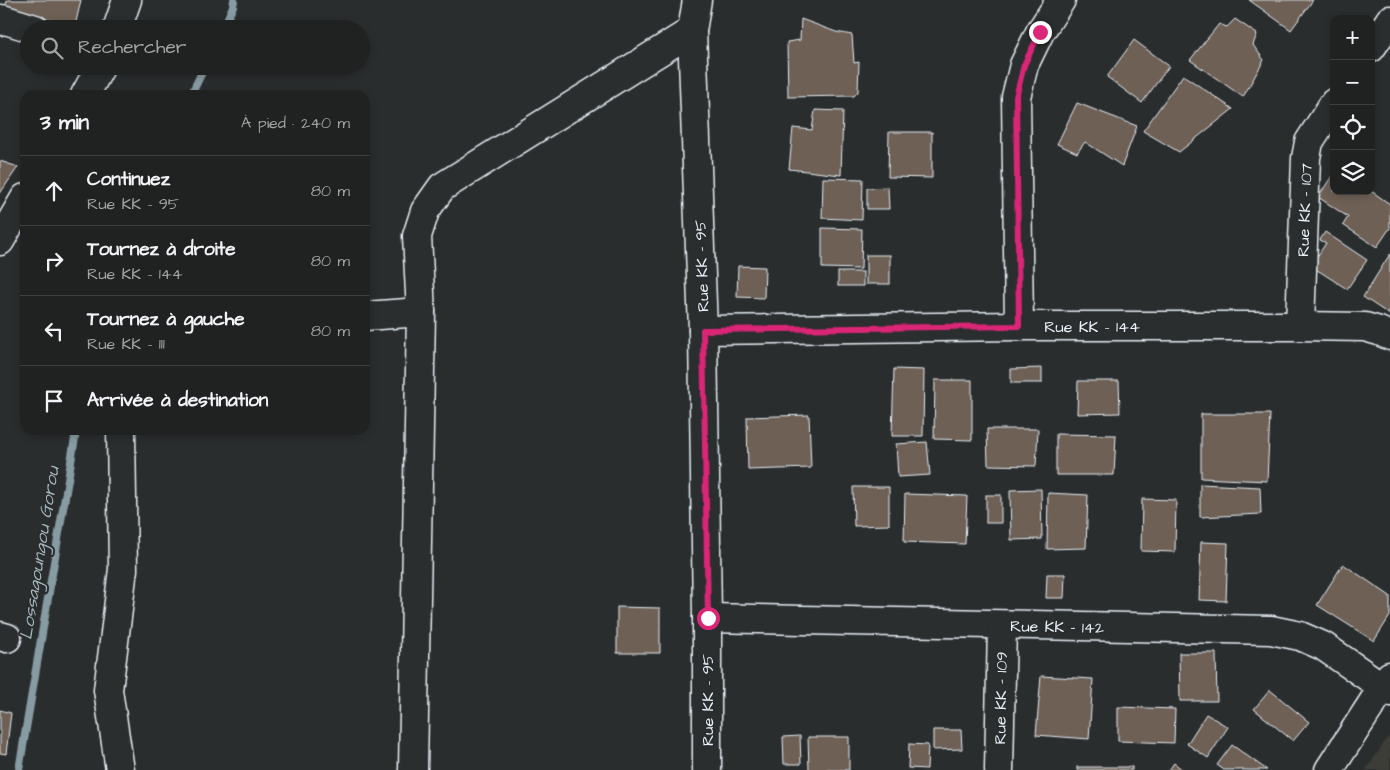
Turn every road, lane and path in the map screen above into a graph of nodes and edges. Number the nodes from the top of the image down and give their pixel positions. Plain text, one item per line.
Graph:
1 (127, 0) edge
2 (698, 0) edge
3 (1061, 0) edge
4 (120, 20) edge
5 (1390, 20) edge
6 (0, 21) edge
7 (20, 24) edge
8 (692, 31) junction
9 (1375, 42) edge
10 (96, 75) edge
11 (88, 90) edge
12 (1333, 105) edge
13 (20, 207) edge
14 (0, 241) edge
15 (421, 312) junction
16 (370, 316) edge
17 (1019, 326) junction
18 (1300, 326) junction
19 (703, 330) junction
20 (1390, 336) edge
21 (122, 435) edge
22 (708, 618) junction
23 (1002, 626) junction
24 (1388, 685) edge
25 (120, 770) edge
26 (414, 770) edge
27 (707, 770) edge
28 (999, 770) edge
29 (1329, 770) edge

1 - 4 street
2 - 8 street, Rue KK - 95
3 - 17 street
5 - 9 street
6 - 7 street
8 - 15 street
8 - 19 street, Rue KK - 95
10 - 11 street
12 - 18 street, Rue KK - 107
13 - 14 street
15 - 16 street
15 - 26 street
17 - 18 street, Rue KK - 144
17 - 19 street, Rue KK - 144
18 - 20 street, Rue KK - 144
19 - 22 street, Rue KK - 95
21 - 25 street
22 - 23 street, Rue KK - 142
22 - 27 street, Rue KK - 95
23 - 24 street, Rue KK - 142
23 - 28 street, Rue KK - 109
24 - 29 street

